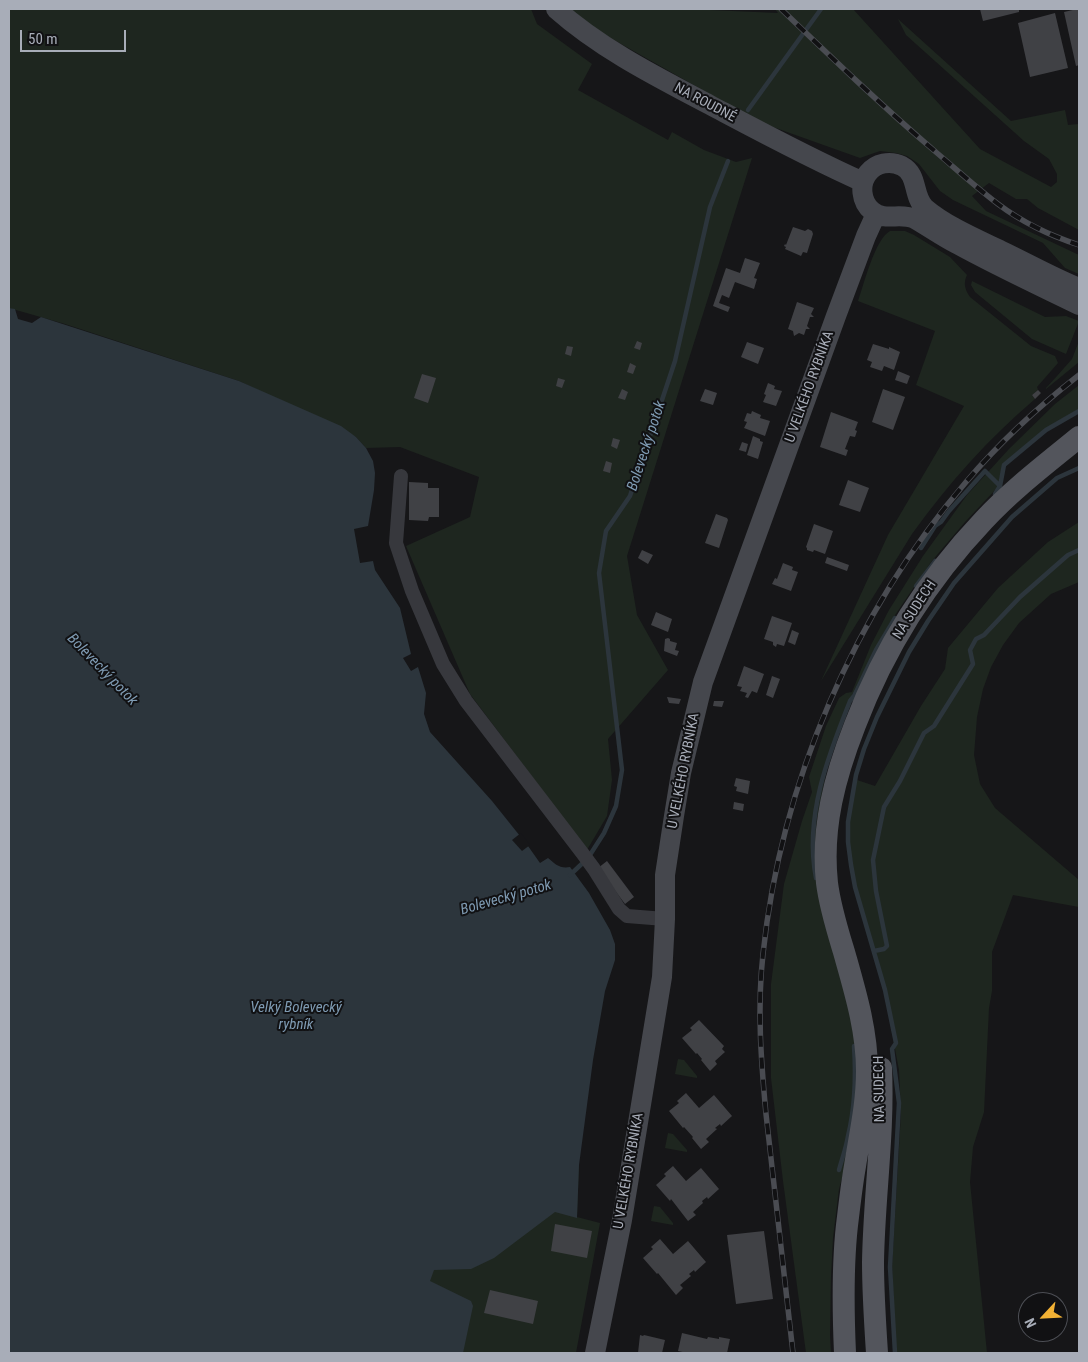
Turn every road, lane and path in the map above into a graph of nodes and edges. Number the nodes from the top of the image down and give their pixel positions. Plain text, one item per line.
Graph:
1 (556, 9) edge
2 (863, 182) junction
3 (916, 190) junction
4 (876, 214) junction
5 (897, 216) junction
6 (1079, 288) edge
7 (1079, 305) edge
8 (1079, 437) edge
9 (401, 476) dead end
10 (828, 832) junction
11 (659, 918) junction
12 (595, 1353) edge
13 (846, 1353) edge
14 (877, 1353) edge

1 - 2 street, NA ROUDNÉ
2 - 3 street
2 - 4 street
3 - 5 street
3 - 6 street
4 - 5 street
4 - 11 street, U VELKÉHO RYBNÍKA
5 - 7 street
8 - 10 main road, NA SUDECH
9 - 11 street
10 - 13 main road, NA SUDECH
10 - 14 main road, NA SUDECH
11 - 12 street, U VELKÉHO RYBNÍKA

